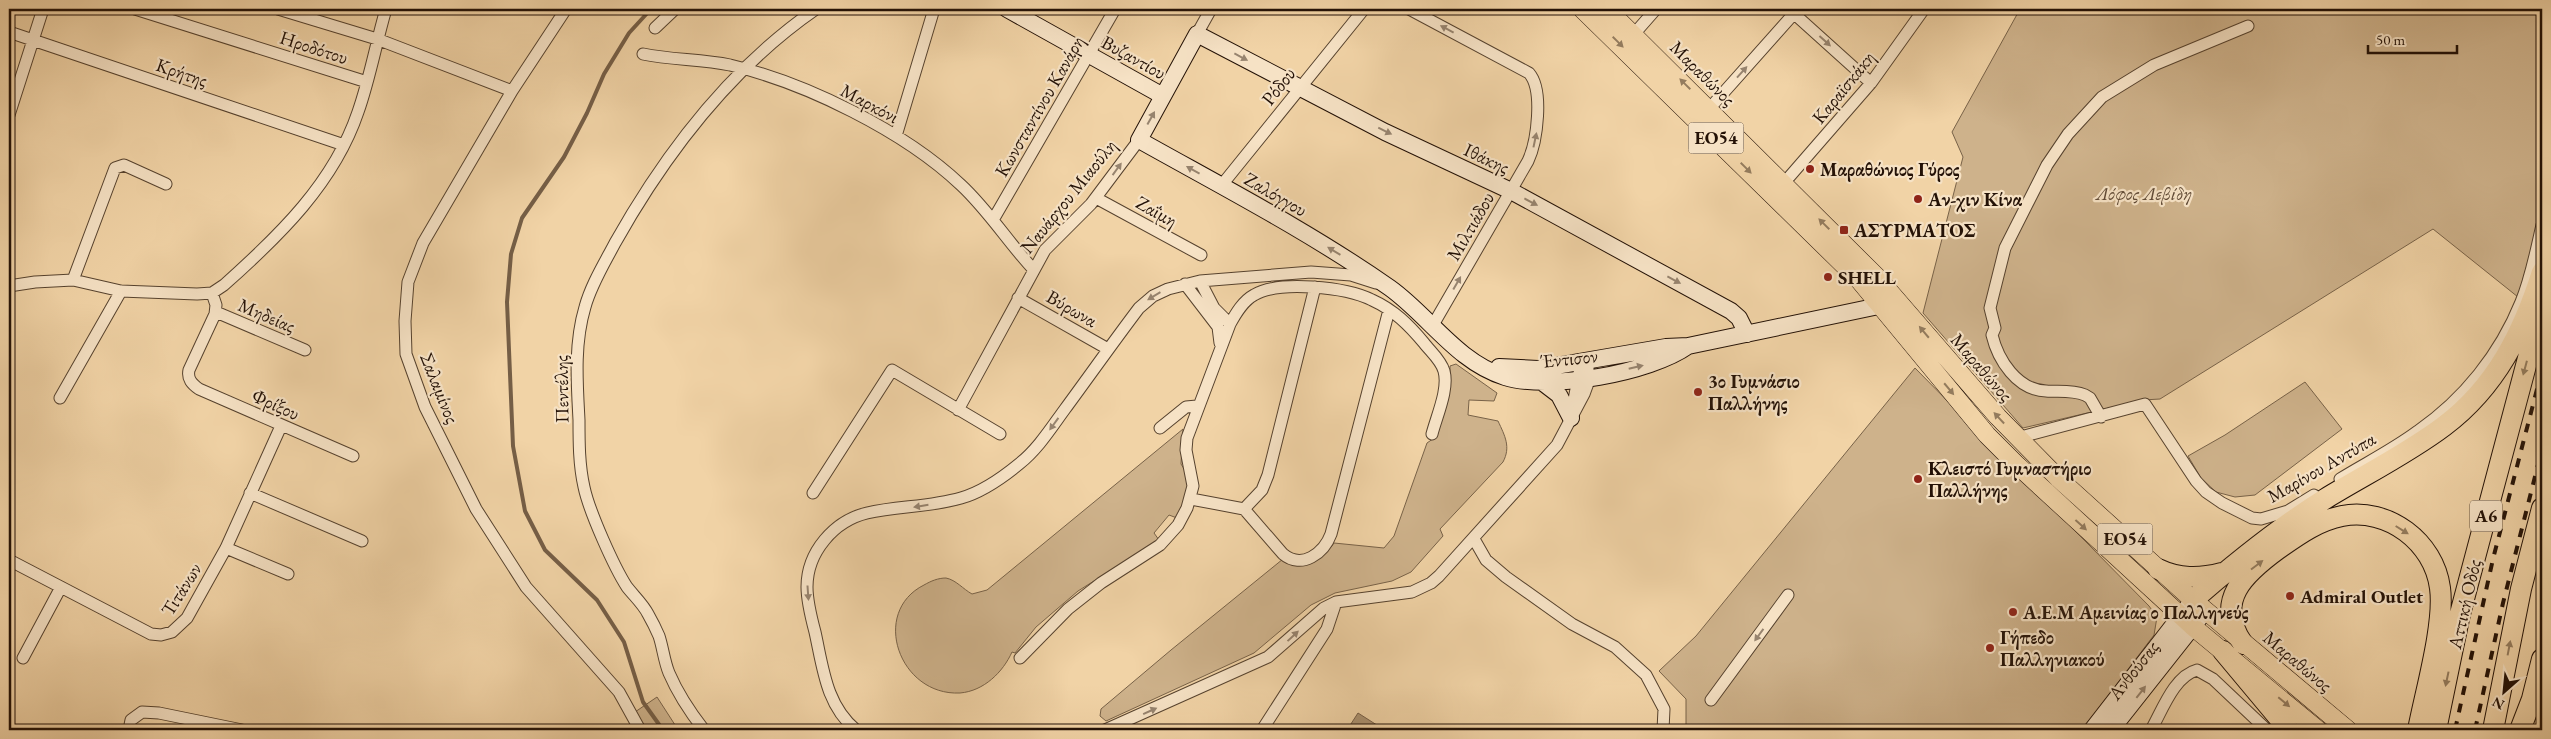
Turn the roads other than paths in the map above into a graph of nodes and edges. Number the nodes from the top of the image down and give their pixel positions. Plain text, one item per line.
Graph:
1 (43, 9) edge
2 (135, 9) edge
3 (278, 9) edge
4 (386, 9) edge
5 (566, 9) edge
6 (675, 9) edge
7 (816, 9) edge
8 (934, 9) edge
9 (1115, 9) edge
10 (1211, 9) edge
11 (1364, 9) edge
12 (1409, 9) edge
13 (1582, 9) edge
14 (1607, 9) edge
15 (1656, 9) edge
16 (1924, 9) edge
17 (1794, 10) edge
18 (1015, 11) edge
19 (2248, 26) dead end
20 (656, 28) dead end
21 (9, 32) edge
22 (1198, 34) junction
23 (1634, 34) junction
24 (377, 39) junction
25 (34, 40) junction
26 (643, 54) dead end
27 (1089, 55) junction
28 (746, 70) junction
29 (367, 82) junction
30 (1871, 83) junction
31 (1299, 88) junction
32 (512, 91) junction
33 (1163, 96) junction
34 (1710, 109) junction
35 (9, 115) edge
36 (896, 136) junction
37 (1139, 140) junction
38 (344, 145) junction
39 (1784, 183) junction
40 (166, 184) dead end
41 (1221, 186) junction
42 (1511, 191) junction
43 (1096, 198) junction
44 (993, 220) junction
45 (2542, 225) edge
46 (1201, 255) dead end
47 (1034, 268) junction
48 (2542, 272) edge
49 (73, 280) junction
50 (1200, 281) junction
51 (1185, 284) junction
52 (9, 286) edge
53 (1315, 287) junction
54 (1389, 288) junction
55 (120, 291) junction
56 (212, 293) junction
57 (1018, 298) junction
58 (1889, 304) junction
59 (2542, 304) edge
60 (1389, 310) junction
61 (216, 312) junction
62 (1230, 324) junction
63 (1433, 325) junction
64 (1747, 334) junction
65 (1221, 344) junction
66 (1688, 346) junction
67 (305, 350) dead end
68 (1108, 350) junction
69 (1461, 352) junction
70 (1584, 361) junction
71 (1583, 379) junction
72 (1542, 382) junction
73 (60, 398) dead end
74 (1197, 406) junction
75 (958, 410) junction
76 (2101, 417) junction
77 (1571, 418) junction
78 (281, 426) junction
79 (1160, 428) dead end
80 (1000, 434) dead end
81 (1432, 434) dead end
82 (2018, 438) junction
83 (353, 456) dead end
84 (250, 493) junction
85 (813, 494) dead end
86 (1190, 499) junction
87 (1244, 508) junction
88 (2542, 508) edge
89 (1474, 539) junction
90 (362, 541) dead end
91 (226, 548) junction
92 (9, 560) edge
93 (2158, 568) junction
94 (2224, 572) junction
95 (288, 574) dead end
96 (61, 587) junction
97 (1788, 595) dead end
98 (1336, 602) junction
99 (2192, 613) junction
100 (2243, 644) junction
101 (2223, 652) junction
102 (24, 658) dead end
103 (1020, 658) dead end
104 (2542, 658) edge
105 (1711, 700) dead end
106 (128, 730) edge
107 (242, 730) edge
108 (640, 730) edge
109 (704, 730) edge
110 (856, 730) edge
111 (1105, 730) edge
112 (1262, 730) edge
113 (1663, 730) edge
114 (2092, 730) edge
115 (2111, 730) edge
116 (2152, 730) edge
117 (2267, 730) edge
118 (2289, 730) edge
119 (2318, 730) edge
120 (2348, 730) edge
121 (2418, 730) edge
122 (2436, 730) edge
123 (2493, 730) edge
124 (2520, 730) edge

1 - 25 street
2 - 29 street, Ηροδότου
3 - 24 street
4 - 24 street
5 - 32 street, Σαλαμίνος
6 - 20 street
7 - 28 street, Πεντέλης
8 - 36 street
9 - 27 street, Κωνσταντίνου Κανάρη
10 - 22 street, Ναυάρχου Μιαούλη
11 - 31 street, Ρόδου
42 -> 12 street, Μιλτιάδου
13 -> 58 main road, Μαραθώνος / ΕΟ54
14 - 23 main road, Μαραθώνος / ΕΟ54
15 - 23 street
16 - 30 street, Καραϊσκάκη
17 -> 30 street
34 -> 17 street
18 - 27 street, Βυζαντίου
19 - 76 street
21 - 25 street, Κρήτης
22 -> 31 street, Ιθάκης
22 - 33 street, Ναυάρχου Μιαούλη
34 -> 23 main road, Μαραθώνος / ΕΟ54
24 - 29 street
24 - 32 street
25 - 35 street
25 - 38 street, Κρήτης
26 - 28 street, Μαρκόνι
27 - 33 street, Βυζαντίου
27 - 44 street, Κωνσταντίνου Κανάρη
28 - 36 street, Μαρκόνι
28 - 109 street, Πεντέλης
29 - 38 street
30 - 39 street, Καραϊσκάκη
31 - 41 street, Ρόδου
31 -> 42 street, Ιθάκης
32 - 108 street, Σαλαμίνος
37 -> 33 street, Ναυάρχου Μιαούλη
34 - 39 main road, Μαραθώνος / ΕΟ54
36 - 44 street, Μαρκόνι
41 -> 37 street, Ζαλόγγου
43 -> 37 street, Ναυάρχου Μιαούλη
38 - 56 street
58 -> 39 main road, Μαραθώνος / ΕΟ54
40 - 49 street
54 -> 41 street, Ζαλόγγου
63 -> 42 street, Μιλτιάδου
42 -> 64 street, Ιθάκης
43 - 46 street, Ζαΐμη
43 - 47 street, Ναυάρχου Μιαούλη
44 - 47 street, Μαρκόνι
45 - 76 street, Μαρίνου Αντύπα
47 - 57 street, Ναυάρχου Μιαούλη
48 - 94 highway
49 - 52 street
49 - 55 street
50 - 51 street
50 - 54 street
50 - 62 street
51 - 65 street
51 -> 68 street
53 - 60 street
53 - 62 street
53 - 87 street
54 - 63 street, Έντισον
55 - 56 street
55 - 73 street
56 - 61 street
57 - 68 street, Βύρωνα
57 - 75 street, Ναυάρχου Μιαούλη
58 - 64 street, Έντισον
82 -> 58 main road, Μαραθώνος / ΕΟ54
58 -> 99 main road, Μαραθώνος / ΕΟ54
59 -> 122 highway, Αττική Οδός / Α6
60 - 81 street
60 - 87 street
61 - 67 street, Μηδείας
61 - 78 street, Φρίξου
62 - 65 street
63 - 69 street, Έντισον
64 - 66 street, Έντισον
65 - 74 street
66 - 70 street, Έντισον
71 -> 66 street, Έντισον
68 -> 110 street
69 - 70 street, Έντισον
69 - 72 street, Έντισον
70 - 71 street
71 - 72 street, Έντισον
71 - 77 street
72 - 77 street
74 - 79 street
74 - 86 street
75 - 80 street
75 - 85 street
76 - 82 street, Μαρίνου Αντύπα
77 - 89 street
78 - 83 street, Φρίξου
78 - 84 street, Τιτάνων
82 - 93 main road, Μαραθώνος / ΕΟ54
84 - 90 street
84 - 91 street, Τιτάνων
86 - 87 street
86 - 103 street
123 -> 88 highway
89 - 98 street
89 - 113 street
91 - 95 street
91 - 96 street, Τιτάνων
92 - 96 street, Τιτάνων
93 - 94 highway
93 - 99 main road, Μαραθώνος / ΕΟ54
94 - 99 highway
96 - 102 street
97 -> 105 street
111 -> 98 street
98 - 112 street
99 - 100 main road, Μαραθώνος / ΕΟ54
99 - 101 main road, Μαραθώνος / ΕΟ54
99 - 114 street, Ανθούσας
115 -> 99 street, Ανθούσας
100 - 120 main road, Μαραθώνος / ΕΟ54
100 -> 121 highway
101 - 118 highway
101 -> 119 main road, Μαραθώνος / ΕΟ54
104 - 124 highway
106 - 107 street
116 - 117 street

